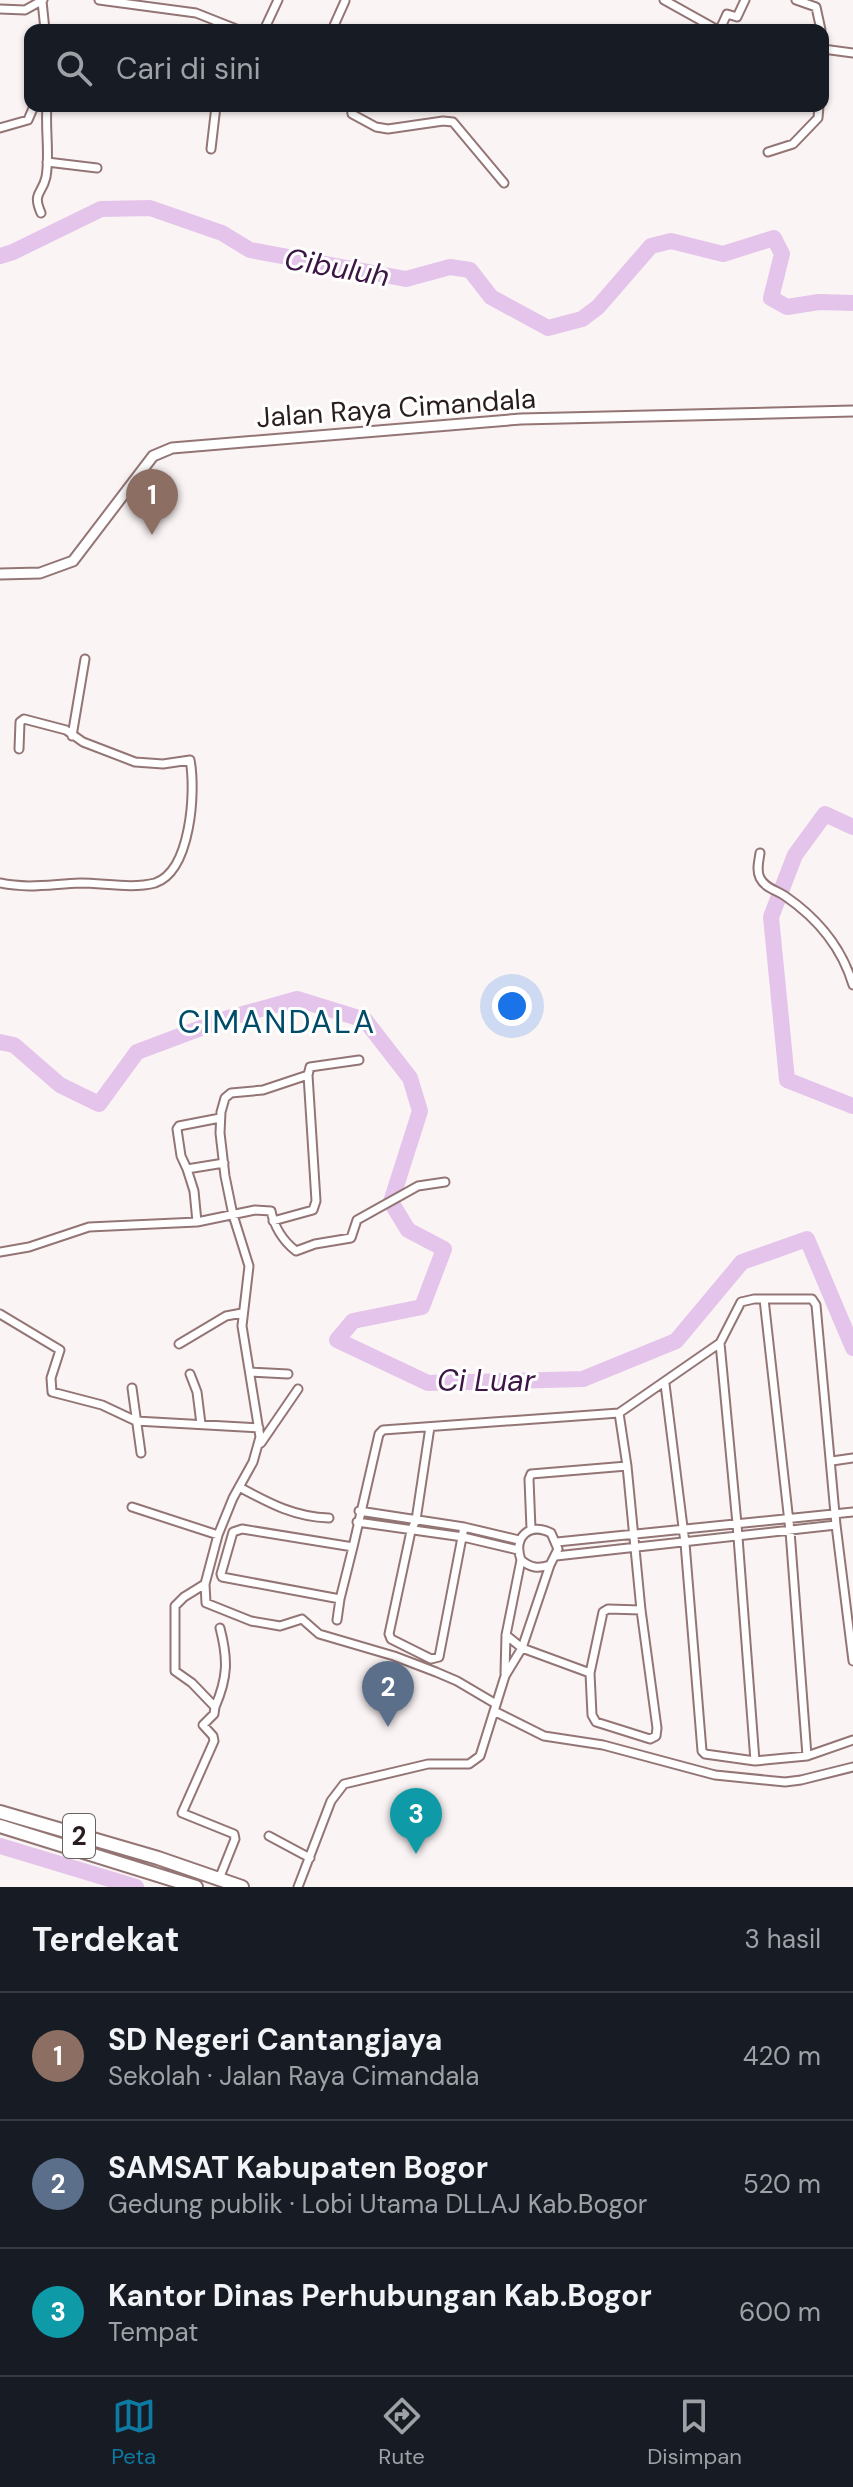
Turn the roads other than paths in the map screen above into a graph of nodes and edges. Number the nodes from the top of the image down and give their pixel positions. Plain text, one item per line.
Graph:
1 (99, 0) edge
2 (278, 0) edge
3 (664, 0) edge
4 (745, 0) edge
5 (796, 0) edge
6 (43, 1) edge
7 (345, 1) edge
8 (131, 2) edge
9 (0, 9) edge
10 (45, 24) edge
11 (216, 24) edge
12 (267, 24) edge
13 (335, 24) edge
14 (707, 24) edge
15 (722, 24) edge
16 (820, 24) edge
17 (829, 50) edge
18 (853, 53) edge
19 (31, 112) edge
20 (47, 112) edge
21 (215, 112) edge
22 (352, 112) edge
23 (818, 112) edge
24 (0, 128) edge
25 (211, 149) dead end
26 (768, 152) dead end
27 (47, 162) junction
28 (97, 168) dead end
29 (504, 183) dead end
30 (41, 213) dead end
31 (853, 411) edge
32 (0, 574) edge
33 (85, 659) dead end
34 (72, 736) junction
35 (19, 749) dead end
36 (760, 853) dead end
37 (0, 883) edge
38 (853, 985) edge
39 (359, 1060) dead end
40 (308, 1075) junction
41 (220, 1118) junction
42 (224, 1163) junction
43 (187, 1169) junction
44 (445, 1182) dead end
45 (233, 1215) junction
46 (273, 1221) junction
47 (197, 1222) junction
48 (0, 1252) edge
49 (764, 1299) junction
50 (242, 1313) junction
51 (0, 1314) edge
52 (720, 1343) junction
53 (179, 1344) dead end
54 (251, 1372) junction
55 (190, 1374) dead end
56 (288, 1374) dead end
57 (665, 1384) junction
58 (132, 1388) dead end
59 (298, 1389) dead end
60 (619, 1413) junction
61 (136, 1421) junction
62 (201, 1424) junction
63 (430, 1427) junction
64 (259, 1428) junction
65 (257, 1449) junction
66 (141, 1453) dead end
67 (853, 1458) edge
68 (832, 1461) junction
69 (627, 1466) junction
70 (239, 1487) junction
71 (132, 1507) dead end
72 (359, 1511) junction
73 (853, 1512) edge
74 (836, 1513) junction
75 (329, 1518) dead end
76 (789, 1519) junction
77 (416, 1520) junction
78 (357, 1522) junction
79 (737, 1524) junction
80 (836, 1525) junction
81 (464, 1527) junction
82 (531, 1529) junction
83 (683, 1530) junction
84 (411, 1531) junction
85 (790, 1531) junction
86 (218, 1535) junction
87 (634, 1535) junction
88 (738, 1536) junction
89 (463, 1537) junction
90 (519, 1540) junction
91 (557, 1542) junction
92 (685, 1543) junction
93 (353, 1547) junction
94 (636, 1547) junction
95 (518, 1550) junction
96 (853, 1555) edge
97 (556, 1556) junction
98 (841, 1556) junction
99 (521, 1560) junction
100 (550, 1565) junction
101 (205, 1584) junction
102 (340, 1599) junction
103 (641, 1610) junction
104 (850, 1611) edge
105 (337, 1620) dead end
106 (220, 1628) dead end
107 (506, 1635) junction
108 (522, 1648) junction
109 (853, 1653) edge
110 (853, 1661) edge
111 (590, 1673) junction
112 (505, 1676) junction
113 (215, 1707) junction
114 (495, 1708) junction
115 (853, 1740) edge
116 (807, 1756) junction
117 (755, 1761) junction
118 (853, 1767) edge
119 (0, 1812) edge
120 (0, 1826) edge
121 (269, 1836) dead end
122 (310, 1858) junction
123 (219, 1879) junction
124 (171, 1883) edge
125 (196, 1887) edge
126 (242, 1887) edge
127 (298, 1887) edge

1 - 8 street
2 - 12 street
3 - 14 street
4 - 15 street
5 - 16 street
6 - 9 street
6 - 10 street
7 - 13 street
8 - 11 street
17 - 18 street
19 - 24 street
20 - 27 street
21 - 25 street
22 - 29 street
23 - 26 street
27 - 28 street
27 - 30 street
31 - 32 street, Jalan Raya Cimandala
33 - 34 street
34 - 35 street
34 - 37 street
36 - 38 street
39 - 40 street
40 - 41 street
40 - 46 street
41 - 42 street
41 - 43 street
42 - 43 street
42 - 45 street
43 - 47 street
44 - 46 street
45 - 46 street
45 - 47 street
45 - 50 street
47 - 48 street
49 - 52 street
49 - 68 street
49 - 76 street
50 - 53 street
50 - 54 street
51 - 61 street
52 - 57 street
52 - 79 street
54 - 56 street
54 - 64 street
55 - 62 street
57 - 60 street
57 - 83 street
58 - 61 street
59 - 65 street
60 - 63 street
60 - 69 street
61 - 62 street
61 - 66 street
62 - 64 street
63 - 72 street
63 - 77 street
64 - 65 street
65 - 70 street
67 - 68 street
68 - 74 street
69 - 82 street
69 - 87 street
70 - 75 street
70 - 86 street
71 - 86 street
72 - 77 street
72 - 78 street
73 - 74 street
74 - 76 street
74 - 80 street
76 - 79 street
76 - 85 street
77 - 81 street
77 - 84 street
78 - 84 street
78 - 93 street
79 - 83 street
79 - 88 street
80 - 85 street
80 - 98 street
81 - 89 street
81 - 90 street
82 - 90 street
82 - 91 street
83 - 87 street
83 - 92 street
84 - 89 street
84 - 89 street
85 - 88 street
85 - 116 street
86 - 101 street
87 - 91 street
87 - 94 street
88 - 92 street
88 - 117 street
89 - 95 street
90 - 95 street
91 - 97 street
92 - 94 street
92 - 117 street
93 - 102 street
93 - 102 street
94 - 97 street
94 - 103 street
95 - 99 street
96 - 98 street
97 - 100 street
98 - 104 street
99 - 100 street
99 - 107 street
100 - 108 street
101 - 113 street
101 - 114 street
102 - 105 street
103 - 111 street
103 - 111 street
104 - 109 street
106 - 113 street
107 - 108 street
107 - 112 street
108 - 111 street
108 - 112 street
109 - 110 street
112 - 114 street
113 - 123 street
114 - 118 street
114 - 122 street
115 - 116 street
116 - 117 street
119 - 123 highway, 2
120 - 124 highway, 2
121 - 122 street
122 - 127 street
123 - 126 highway, 2
124 - 125 highway, 2

